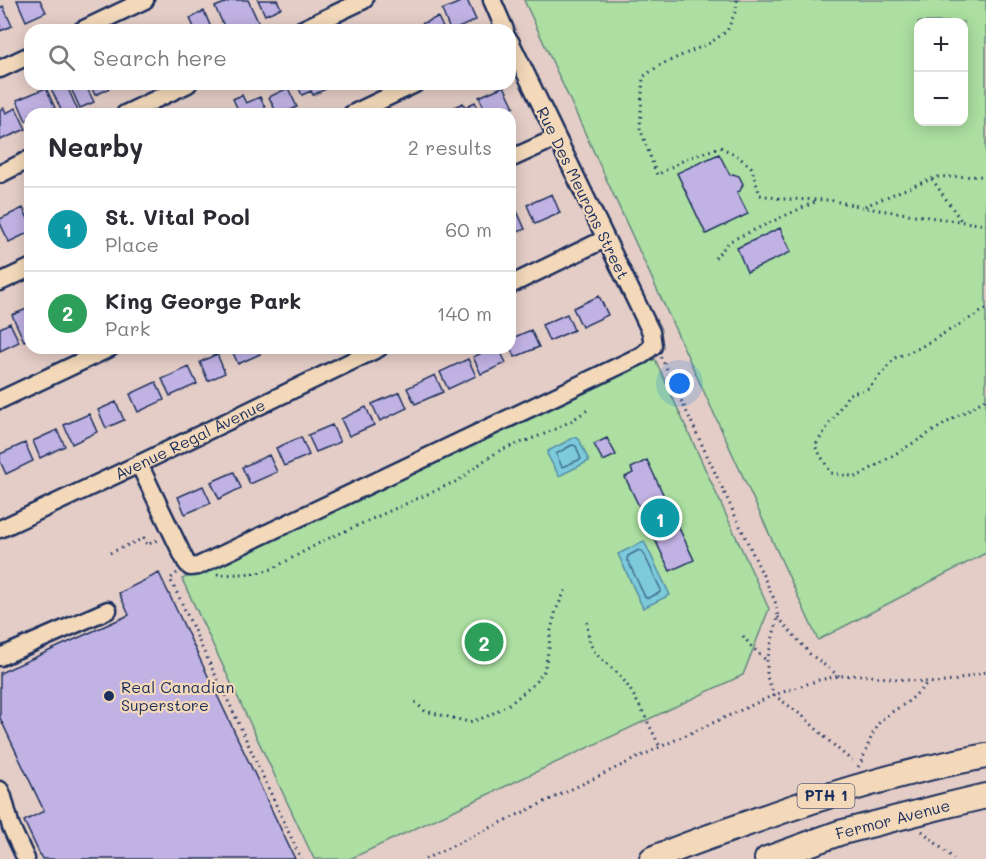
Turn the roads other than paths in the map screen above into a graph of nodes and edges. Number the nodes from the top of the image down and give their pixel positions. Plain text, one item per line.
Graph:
1 (145, 0) edge
2 (364, 0) edge
3 (492, 0) edge
4 (95, 24) edge
5 (314, 24) edge
6 (502, 24) edge
7 (516, 54) edge
8 (24, 57) edge
9 (0, 69) edge
10 (175, 90) edge
11 (402, 90) edge
12 (138, 108) edge
13 (365, 108) edge
14 (556, 138) junction
15 (516, 156) edge
16 (24, 162) edge
17 (0, 174) edge
18 (605, 239) junction
19 (24, 271) edge
20 (0, 282) edge
21 (516, 282) edge
22 (97, 354) edge
23 (367, 354) edge
24 (0, 400) edge
25 (139, 464) junction
26 (0, 529) edge
27 (108, 610) dead end
28 (0, 657) edge
29 (986, 756) edge
30 (0, 790) edge
31 (986, 796) edge
32 (661, 856) edge
33 (26, 859) edge
34 (767, 859) edge

1 - 4 street
2 - 5 street
3 - 6 street
7 - 14 street, Rue Des Meurons Street
8 - 9 street
10 - 12 street
11 - 13 street
14 - 15 street
14 - 18 street, Rue Des Meurons Street
16 - 17 street
18 - 21 street
18 - 25 street, Rue Des Meurons Street
19 - 20 street
22 - 24 street
23 - 25 street, Avenue Regal Avenue
25 - 26 street, Avenue Regal Avenue
27 - 28 street
29 - 32 highway, PTH 1
30 - 33 street
31 - 34 highway, Fermor Avenue / PTH 1

